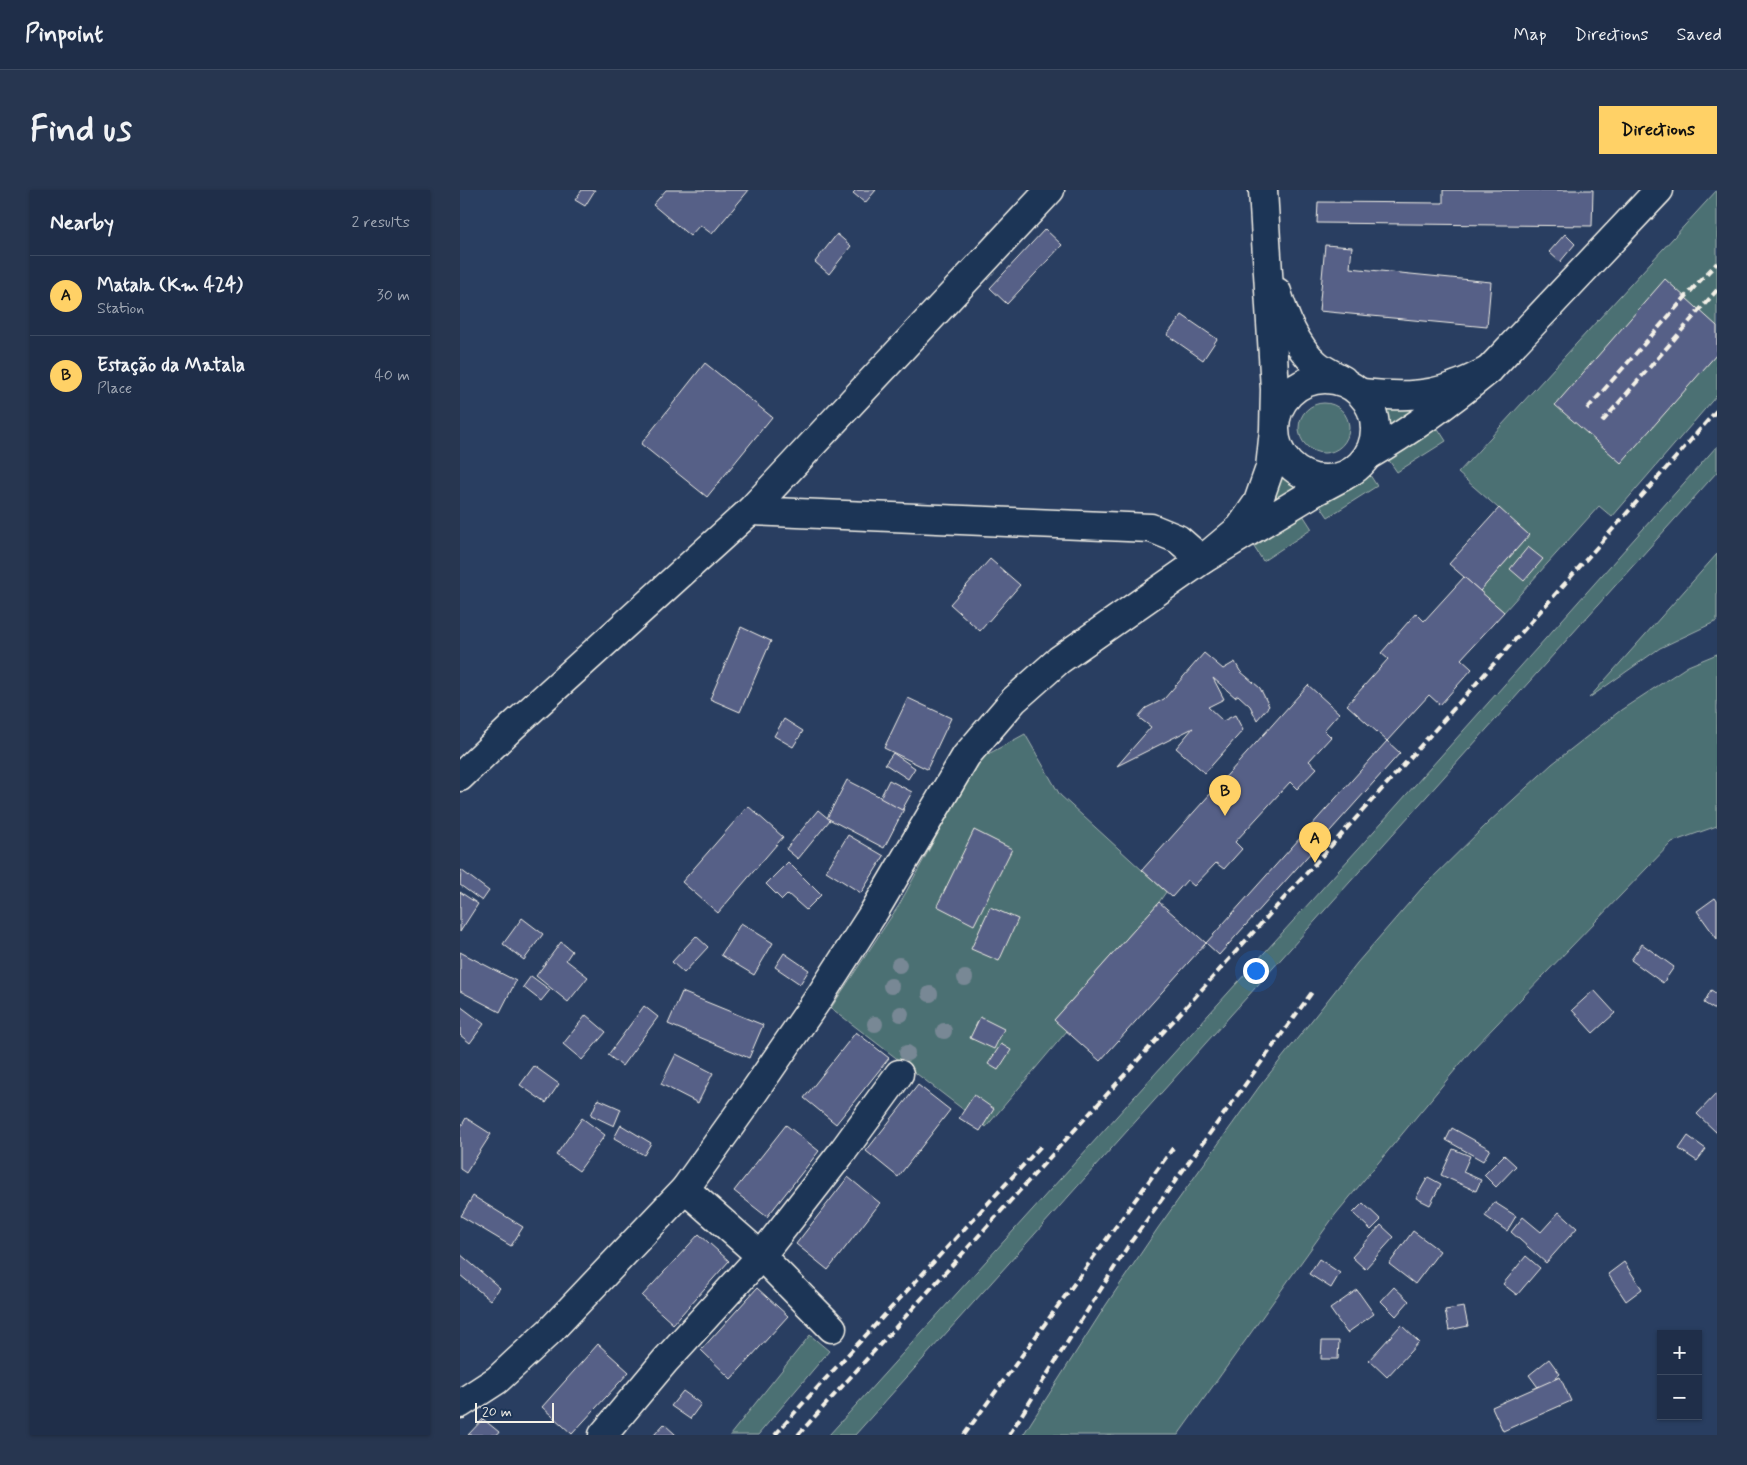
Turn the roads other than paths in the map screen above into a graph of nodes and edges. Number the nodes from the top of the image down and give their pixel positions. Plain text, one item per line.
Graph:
1 (1050, 190) edge
2 (1264, 190) edge
3 (1659, 190) edge
4 (1636, 202) edge
5 (1268, 259) junction
6 (1489, 370) junction
7 (1355, 388) junction
8 (1274, 430) junction
9 (1368, 455) junction
10 (1344, 476) junction
11 (750, 510) junction
12 (1202, 560) junction
13 (460, 777) edge
14 (899, 1074) dead end
15 (685, 1189) junction
16 (761, 1256) junction
17 (832, 1328) dead end
18 (460, 1404) edge
19 (603, 1435) edge

1 - 11 street
2 - 5 street
3 - 4 street
4 - 6 street
5 - 7 street
5 - 8 street
6 - 7 street
6 - 9 street
7 - 8 street
7 - 9 street
8 - 10 street
8 - 12 street
9 - 10 street
10 - 12 street
11 - 12 street
11 - 13 street
12 - 15 street
14 - 16 street
15 - 16 street
15 - 18 street
16 - 17 street
16 - 19 street

